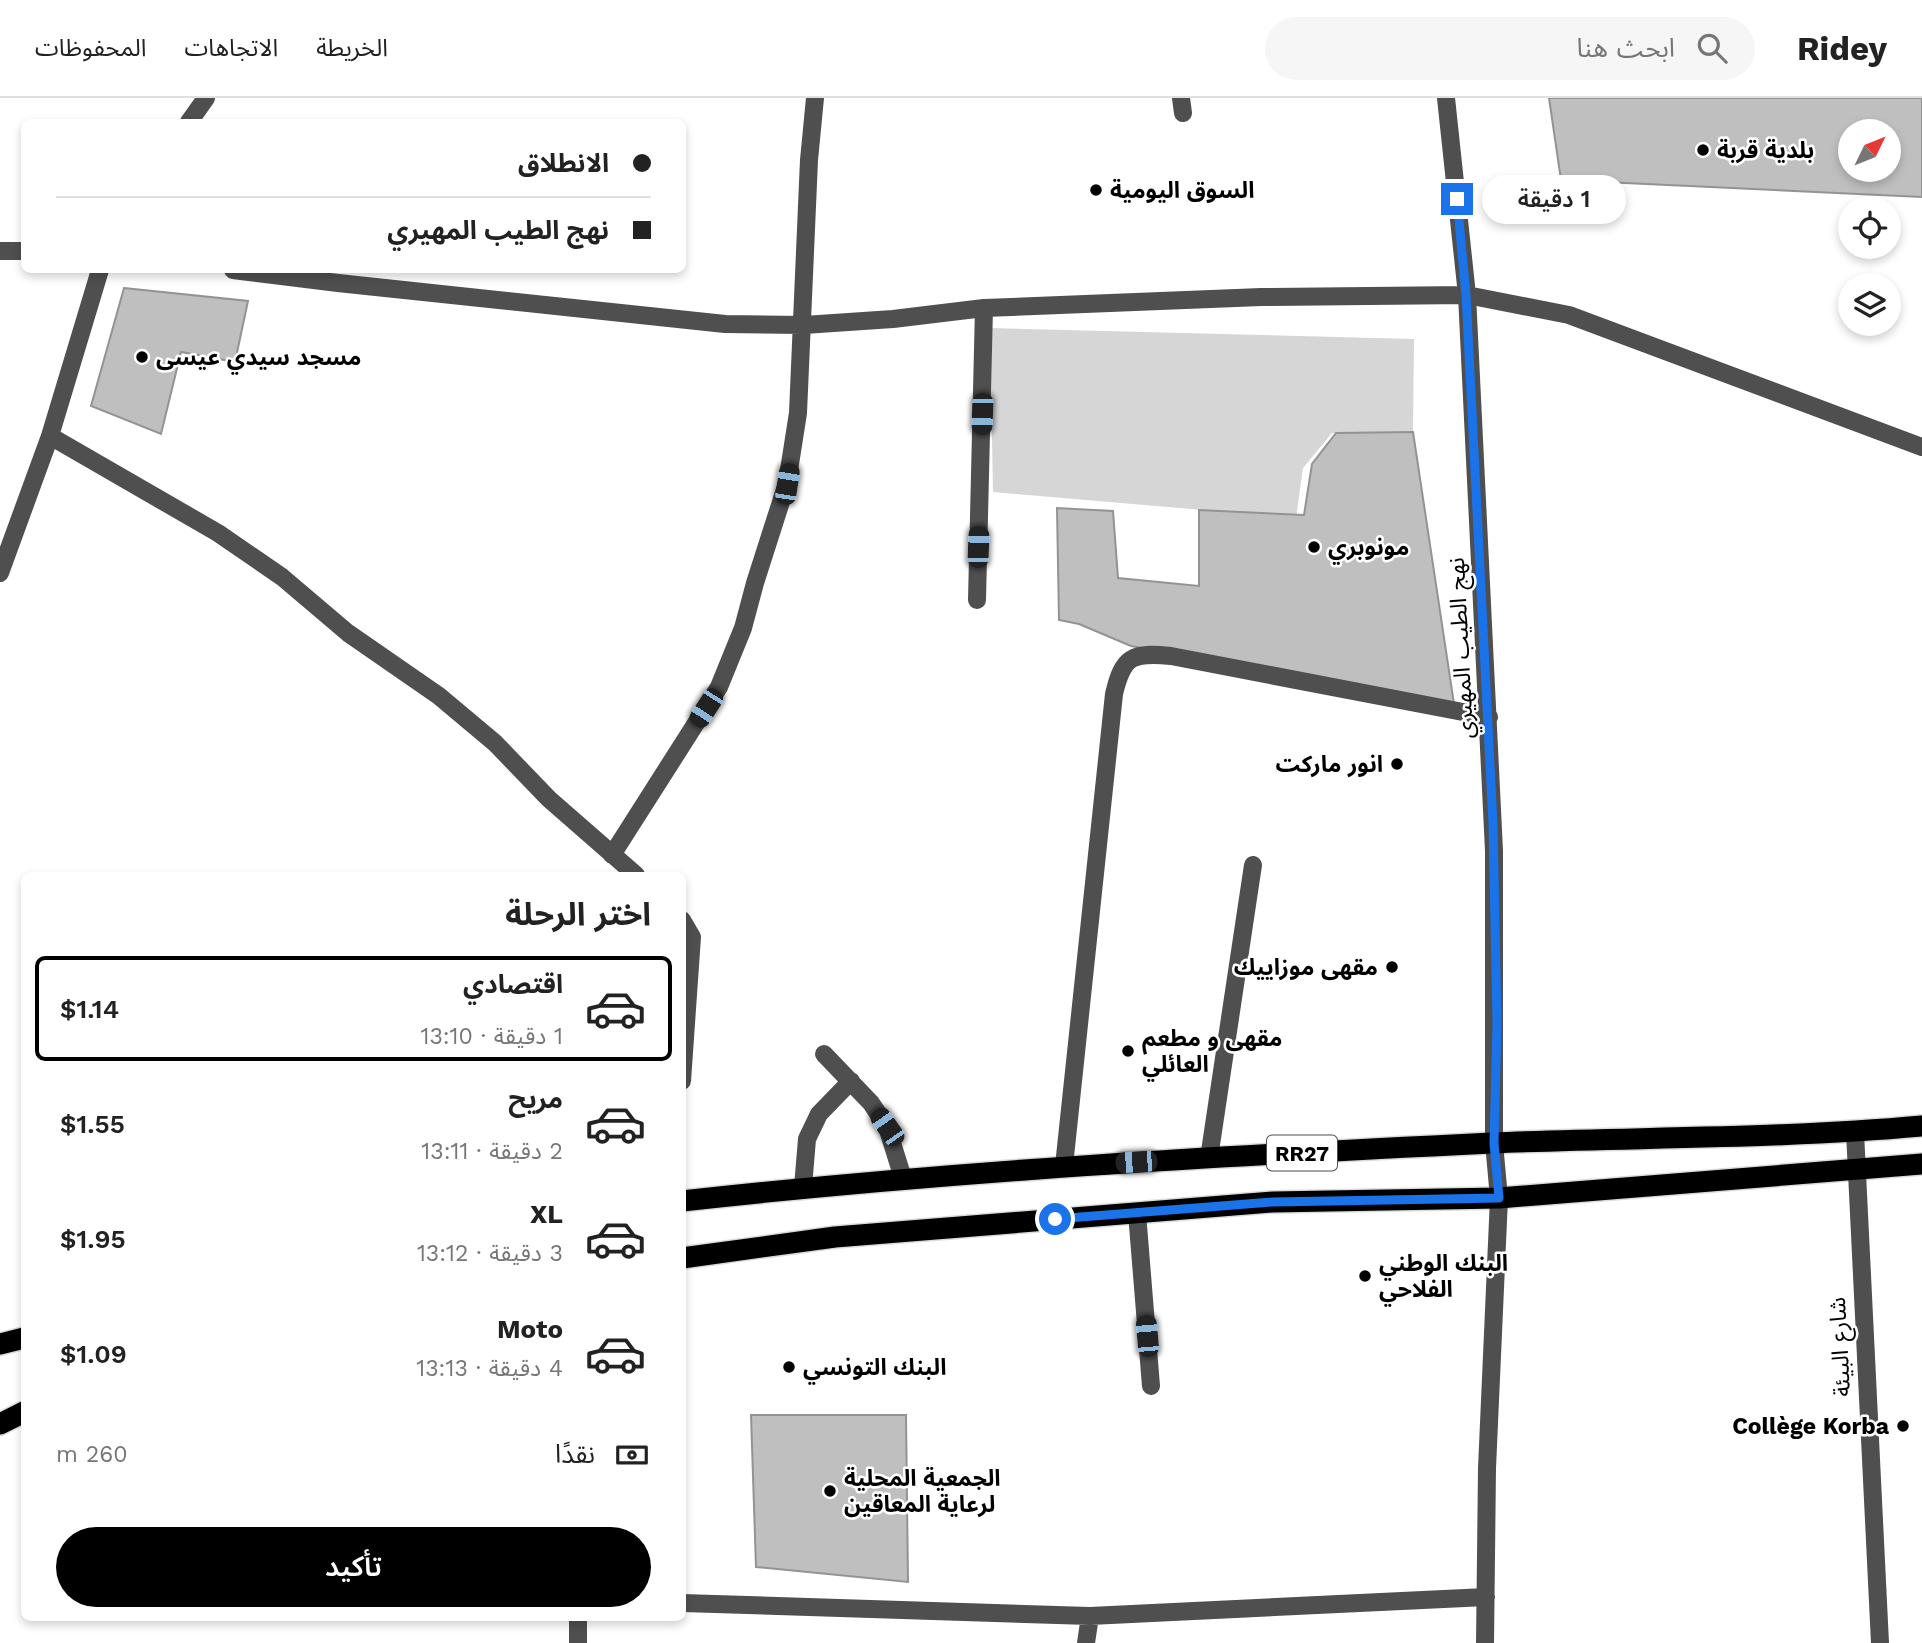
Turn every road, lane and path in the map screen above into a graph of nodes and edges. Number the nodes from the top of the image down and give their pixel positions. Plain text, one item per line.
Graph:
1 (206, 98) edge
2 (815, 98) edge
3 (1446, 98) edge
4 (191, 119) edge
5 (0, 251) edge
6 (21, 251) edge
7 (99, 273) edge
8 (257, 273) edge
9 (1466, 295) junction
10 (984, 308) junction
11 (803, 325) junction
12 (50, 436) junction
13 (1922, 447) edge
14 (0, 573) edge
15 (977, 600) dead end
16 (1489, 717) junction
17 (612, 855) junction
18 (1253, 864) dead end
19 (632, 872) edge
20 (686, 927) edge
21 (686, 1023) edge
22 (824, 1054) dead end
23 (851, 1082) junction
24 (1922, 1126) edge
25 (1856, 1132) junction
26 (1494, 1143) junction
27 (1209, 1158) junction
28 (1922, 1164) edge
29 (1064, 1166) junction
30 (1856, 1167) junction
31 (903, 1178) junction
32 (803, 1187) junction
33 (1499, 1198) junction
34 (686, 1201) edge
35 (1137, 1213) junction
36 (686, 1257) edge
37 (21, 1339) edge
38 (0, 1344) edge
39 (1151, 1386) dead end
40 (21, 1414) edge
41 (0, 1424) edge
42 (1486, 1597) junction
43 (686, 1603) edge
44 (1090, 1616) junction
45 (578, 1621) edge
46 (578, 1643) edge
47 (1086, 1643) edge
48 (1485, 1643) edge
49 (1880, 1643) edge

1 - 4 street
2 - 11 street
3 - 9 street, نهج الطيب المهيري
5 - 6 street
7 - 12 street
8 - 11 street
9 - 10 street
9 - 13 street
9 - 16 street, نهج الطيب المهيري
10 - 11 street
10 - 15 street
11 - 17 street
12 - 14 street
12 - 17 street
16 - 26 street, نهج الطيب المهيري
16 - 29 street
17 - 19 street
18 - 27 street
20 - 21 street
22 - 23 street
23 - 31 street
23 - 32 street
24 - 25 highway, RR27
25 - 26 highway, RR27
25 - 30 street, شارع البيئة
26 - 27 highway, RR27
26 - 33 street, نهج الطيب المهيري
27 - 29 highway, RR27
28 - 30 highway, RR27
29 - 31 highway, RR27
30 - 33 highway, RR27
30 - 49 street, شارع البيئة
31 - 32 highway, RR27
32 - 34 highway, RR27
33 - 35 highway, RR27
33 - 42 street, نهج الطيب المهيري
35 - 36 highway, RR27
35 - 39 street
37 - 38 highway
40 - 41 highway
42 - 44 street
42 - 48 street, نهج الطيب المهيري
43 - 44 street
44 - 47 street
45 - 46 street

